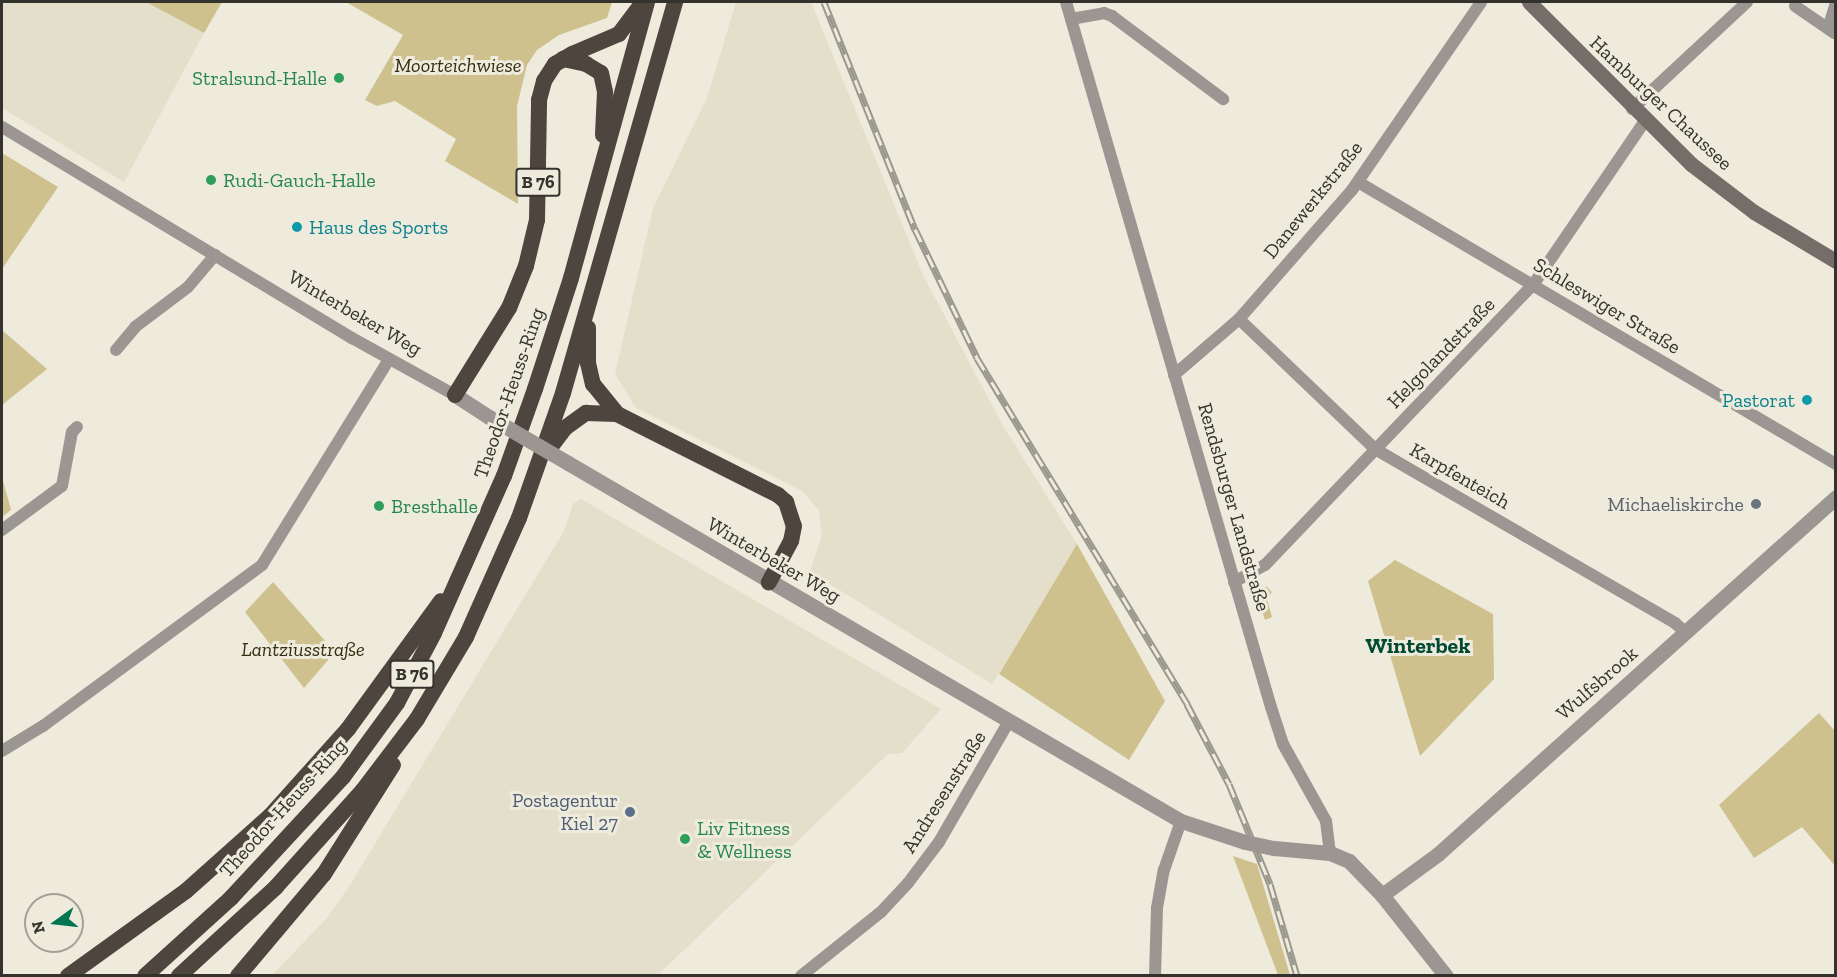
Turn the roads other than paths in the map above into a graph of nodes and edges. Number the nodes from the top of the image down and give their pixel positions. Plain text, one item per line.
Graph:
1 (645, 2) edge
2 (675, 2) edge
3 (1066, 2) edge
4 (1481, 2) edge
5 (1529, 2) edge
6 (1747, 2) edge
7 (1836, 2) edge
8 (1796, 6) dead end
9 (1071, 18) junction
10 (1833, 32) edge
11 (563, 59) junction
12 (1223, 99) dead end
13 (1632, 109) junction
14 (1645, 121) junction
15 (2, 127) edge
16 (601, 170) junction
17 (1358, 182) junction
18 (215, 255) junction
19 (1836, 261) edge
20 (1533, 285) junction
21 (589, 305) junction
22 (1239, 319) junction
23 (116, 350) dead end
24 (389, 359) junction
25 (1174, 375) junction
26 (455, 395) junction
27 (617, 414) junction
28 (77, 427) dead end
29 (1375, 449) junction
30 (539, 463) junction
31 (1836, 464) edge
32 (1836, 497) edge
33 (2, 530) edge
34 (467, 563) junction
35 (769, 582) junction
36 (1234, 582) junction
37 (1686, 633) junction
38 (417, 719) junction
39 (1008, 723) junction
40 (2, 751) edge
41 (1180, 821) junction
42 (1330, 853) junction
43 (1382, 895) junction
44 (68, 975) edge
45 (145, 975) edge
46 (179, 975) edge
47 (238, 975) edge
48 (801, 975) edge
49 (1155, 975) edge
50 (1446, 975) edge

1 - 11 highway, B 76
1 - 16 highway, Theodor-Heuss-Ring
2 - 21 highway, B 76
3 - 9 street, Rendsburger Landstraße
4 - 17 street, Danewerkstraße
5 - 13 main road, Hamburger Chaussee
6 - 13 street
7 - 10 street
8 - 10 street
9 - 12 street
9 - 25 street, Rendsburger Landstraße
11 - 16 highway
11 - 26 highway, B 76
13 - 14 main road, Hamburger Chaussee
14 - 19 main road, Hamburger Chaussee
14 - 20 street, Helgolandstraße
15 - 18 street, Winterbeker Weg
16 - 34 highway, Theodor-Heuss-Ring
17 - 20 street, Schleswiger Straße
17 - 22 street, Danewerkstraße
18 - 23 street
18 - 24 street, Winterbeker Weg
20 - 29 street, Helgolandstraße
20 - 31 street, Schleswiger Straße
21 - 27 highway, B 76
21 - 30 highway, B 76
22 - 25 street, Danewerkstraße
22 - 29 street, Karpfenteich
24 - 26 street, Winterbeker Weg
24 - 40 street
25 - 36 street, Rendsburger Landstraße
26 - 35 street, Winterbeker Weg, bridge
27 - 30 highway, B 76
27 - 35 highway, B 76
28 - 33 street
29 - 36 street, Helgolandstraße
29 - 37 street, Karpfenteich
30 - 38 highway, B 76
32 - 37 street, Wulfsbrook
34 - 44 highway, B 76
34 - 45 highway, Theodor-Heuss-Ring / B 76
35 - 39 street, Winterbeker Weg
36 - 42 street, Rendsburger Landstraße
37 - 43 street, Wulfsbrook
38 - 46 highway, B 76
38 - 47 highway, B 76
39 - 41 street, Winterbeker Weg
39 - 48 street, Andresenstraße
41 - 42 street, Winterbeker Weg, bridge
41 - 49 street
42 - 43 street
43 - 50 street

